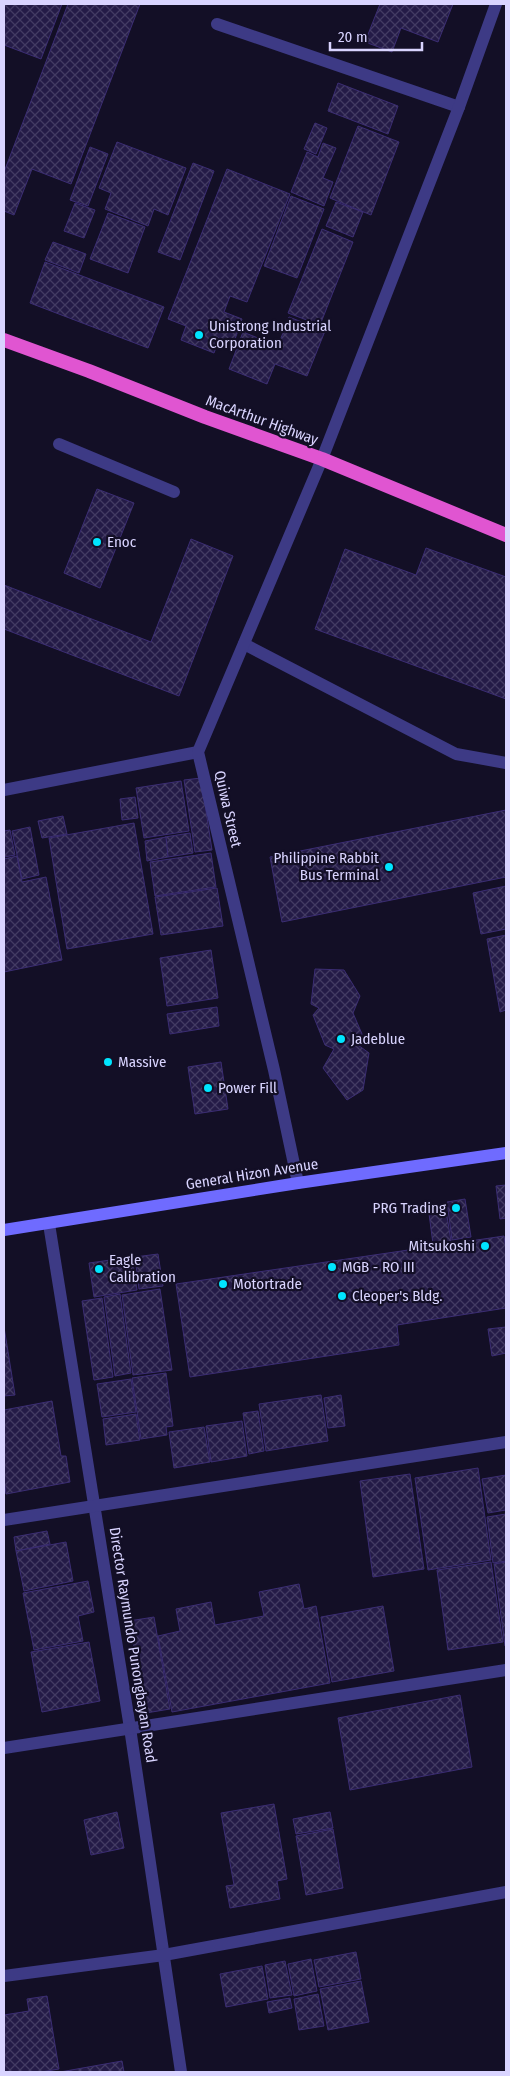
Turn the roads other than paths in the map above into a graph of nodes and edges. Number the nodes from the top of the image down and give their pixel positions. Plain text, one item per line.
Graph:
1 (496, 4) edge
2 (217, 24) dead end
3 (459, 107) junction
4 (4, 340) edge
5 (59, 444) dead end
6 (322, 459) junction
7 (174, 492) dead end
8 (506, 535) edge
9 (244, 644) junction
10 (198, 752) junction
11 (506, 763) edge
12 (4, 790) edge
13 (506, 1153) edge
14 (298, 1183) junction
15 (49, 1224) junction
16 (4, 1230) edge
17 (506, 1442) edge
18 (94, 1506) junction
19 (4, 1520) edge
20 (506, 1670) edge
21 (130, 1728) junction
22 (4, 1748) edge
23 (506, 1892) edge
24 (164, 1955) junction
25 (4, 1976) edge
26 (181, 2072) edge

1 - 3 street
2 - 3 street
3 - 6 street
4 - 6 highway, MacArthur Highway
5 - 7 street
6 - 8 highway, MacArthur Highway
6 - 9 street
9 - 10 street
9 - 11 street
10 - 12 street
10 - 14 street, Quiwa Street
13 - 14 main road, General Hizon Avenue
14 - 15 main road, General Hizon Avenue
15 - 16 main road, General Hizon Avenue
15 - 18 street, Director Raymundo Punongbayan Road
17 - 18 street
18 - 19 street
18 - 21 street, Director Raymundo Punongbayan Road
20 - 21 street
21 - 22 street
21 - 24 street, Director Raymundo Punongbayan Road
23 - 24 street
24 - 25 street
24 - 26 street, Director Raymundo Punongbayan Road

